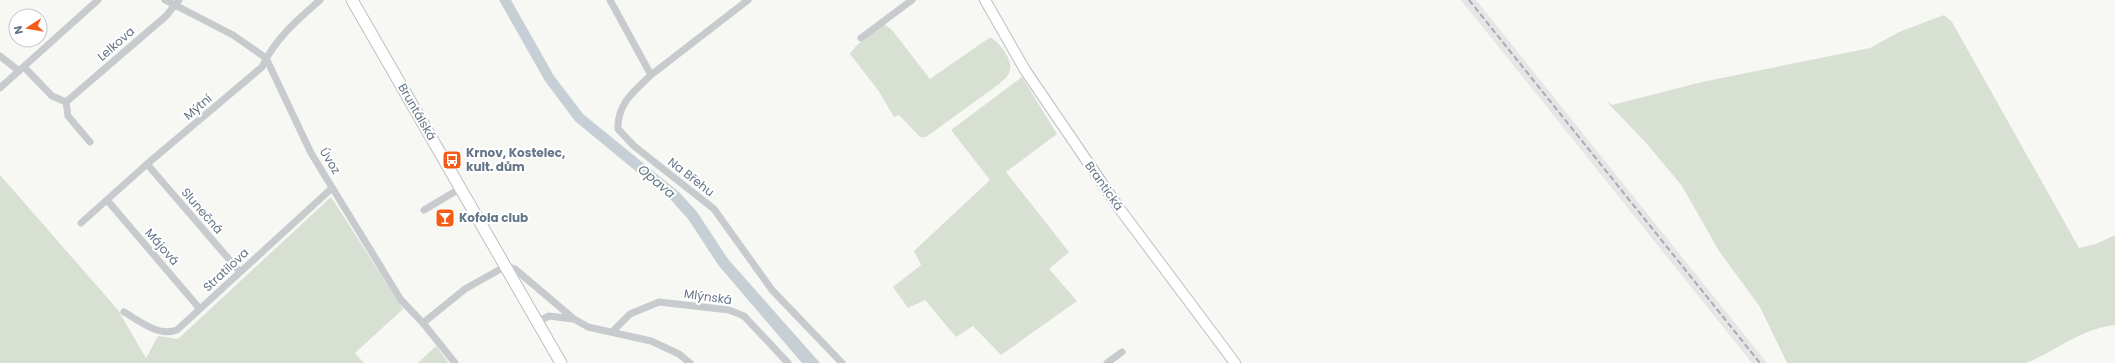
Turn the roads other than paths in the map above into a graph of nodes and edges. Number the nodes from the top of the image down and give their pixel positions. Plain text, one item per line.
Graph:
1 (98, 0) edge
2 (165, 0) edge
3 (320, 0) edge
4 (352, 0) edge
5 (610, 0) edge
6 (748, 0) edge
7 (912, 0) edge
8 (985, 0) edge
9 (177, 2) edge
10 (861, 38) dead end
11 (0, 56) edge
12 (266, 58) junction
13 (22, 69) junction
14 (651, 75) junction
15 (0, 88) edge
16 (66, 102) junction
17 (90, 142) dead end
18 (147, 164) junction
19 (332, 188) junction
20 (461, 188) junction
21 (107, 200) junction
22 (424, 210) dead end
23 (81, 223) dead end
24 (506, 266) junction
25 (240, 272) junction
26 (200, 309) junction
27 (124, 312) dead end
28 (574, 319) junction
29 (537, 322) junction
30 (423, 323) junction
31 (613, 331) junction
32 (1122, 352) dead end
33 (454, 363) edge
34 (561, 363) edge
35 (690, 363) edge
36 (788, 363) edge
37 (842, 363) edge
38 (1107, 363) edge
39 (1235, 363) edge

1 - 13 street
2 - 9 street, Úvoz
3 - 12 street, Mýtní
4 - 20 main road, Bruntálská
5 - 14 street
6 - 14 street
7 - 10 street
8 - 39 street, Brantická
9 - 12 street, Úvoz
9 - 16 street, Lelkova
11 - 13 street
12 - 18 street, Mýtní
12 - 19 street, Úvoz
13 - 15 street
13 - 16 street
14 - 37 street, Na Břehu
16 - 17 street
18 - 21 street, Mýtní
18 - 25 street, Slunečná
19 - 25 street, Stratilova
19 - 30 street, Úvoz
20 - 22 street
20 - 24 main road, Bruntálská
21 - 23 street, Mýtní
21 - 26 street, Májová
24 - 28 street
24 - 29 main road, Bruntálská
24 - 30 street
25 - 26 street, Stratilova
26 - 27 street, Stratilova
28 - 29 street
28 - 31 street
29 - 34 main road, Bruntálská
30 - 33 street, Úvoz
31 - 35 street
31 - 36 street, Mlýnská
32 - 38 street

